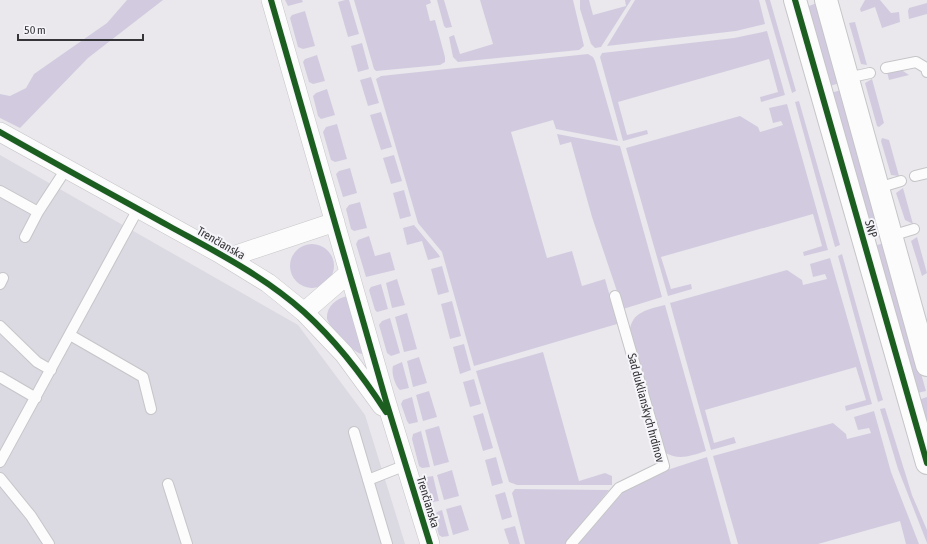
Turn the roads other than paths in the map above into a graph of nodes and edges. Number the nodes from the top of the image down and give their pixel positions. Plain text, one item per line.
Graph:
1 (271, 0) edge
2 (795, 0) edge
3 (826, 0) edge
4 (886, 68) dead end
5 (927, 72) edge
6 (870, 73) dead end
7 (847, 78) junction
8 (0, 132) edge
9 (66, 169) junction
10 (927, 173) edge
11 (915, 176) dead end
12 (901, 181) dead end
13 (878, 188) junction
14 (0, 191) edge
15 (138, 209) junction
16 (38, 212) junction
17 (335, 222) junction
18 (914, 229) dead end
19 (25, 236) dead end
20 (891, 236) junction
21 (227, 258) junction
22 (349, 273) junction
23 (615, 296) dead end
24 (304, 312) junction
25 (0, 326) edge
26 (70, 335) junction
27 (924, 342) edge
28 (927, 365) edge
29 (51, 370) junction
30 (0, 377) edge
31 (36, 398) junction
32 (151, 409) dead end
33 (392, 420) junction
34 (354, 432) dead end
35 (0, 462) edge
36 (927, 463) edge
37 (406, 465) junction
38 (0, 478) edge
39 (368, 480) junction
40 (168, 484) dead end
41 (49, 544) edge
42 (187, 544) edge
43 (387, 544) edge
44 (430, 544) edge
45 (571, 544) edge

1 - 17 street, Trenčianska
2 - 36 street, SNP
3 - 7 street, SNP
4 - 5 lane
6 - 7 lane
7 - 13 street, SNP
8 - 9 street, Trenčianska
9 - 15 street, Trenčianska
9 - 16 lane
10 - 11 lane
12 - 13 lane
13 - 20 street, SNP
14 - 16 lane
15 - 21 street, Trenčianska
15 - 26 lane
16 - 19 lane
17 - 21 street
17 - 22 street, Trenčianska
18 - 20 lane
20 - 27 street, SNP
21 - 24 street, Trenčianska
22 - 24 street
22 - 33 street, Trenčianska
23 - 45 lane, Sad duklianskych hrdinov
24 - 33 street, Trenčianska
25 - 29 lane
26 - 29 lane
26 - 32 lane
27 - 28 street, SNP
29 - 31 lane
30 - 31 lane
31 - 35 lane
33 - 37 street, Trenčianska
34 - 39 lane
37 - 39 lane
37 - 44 street, Trenčianska
38 - 41 lane
39 - 43 lane
40 - 42 lane

